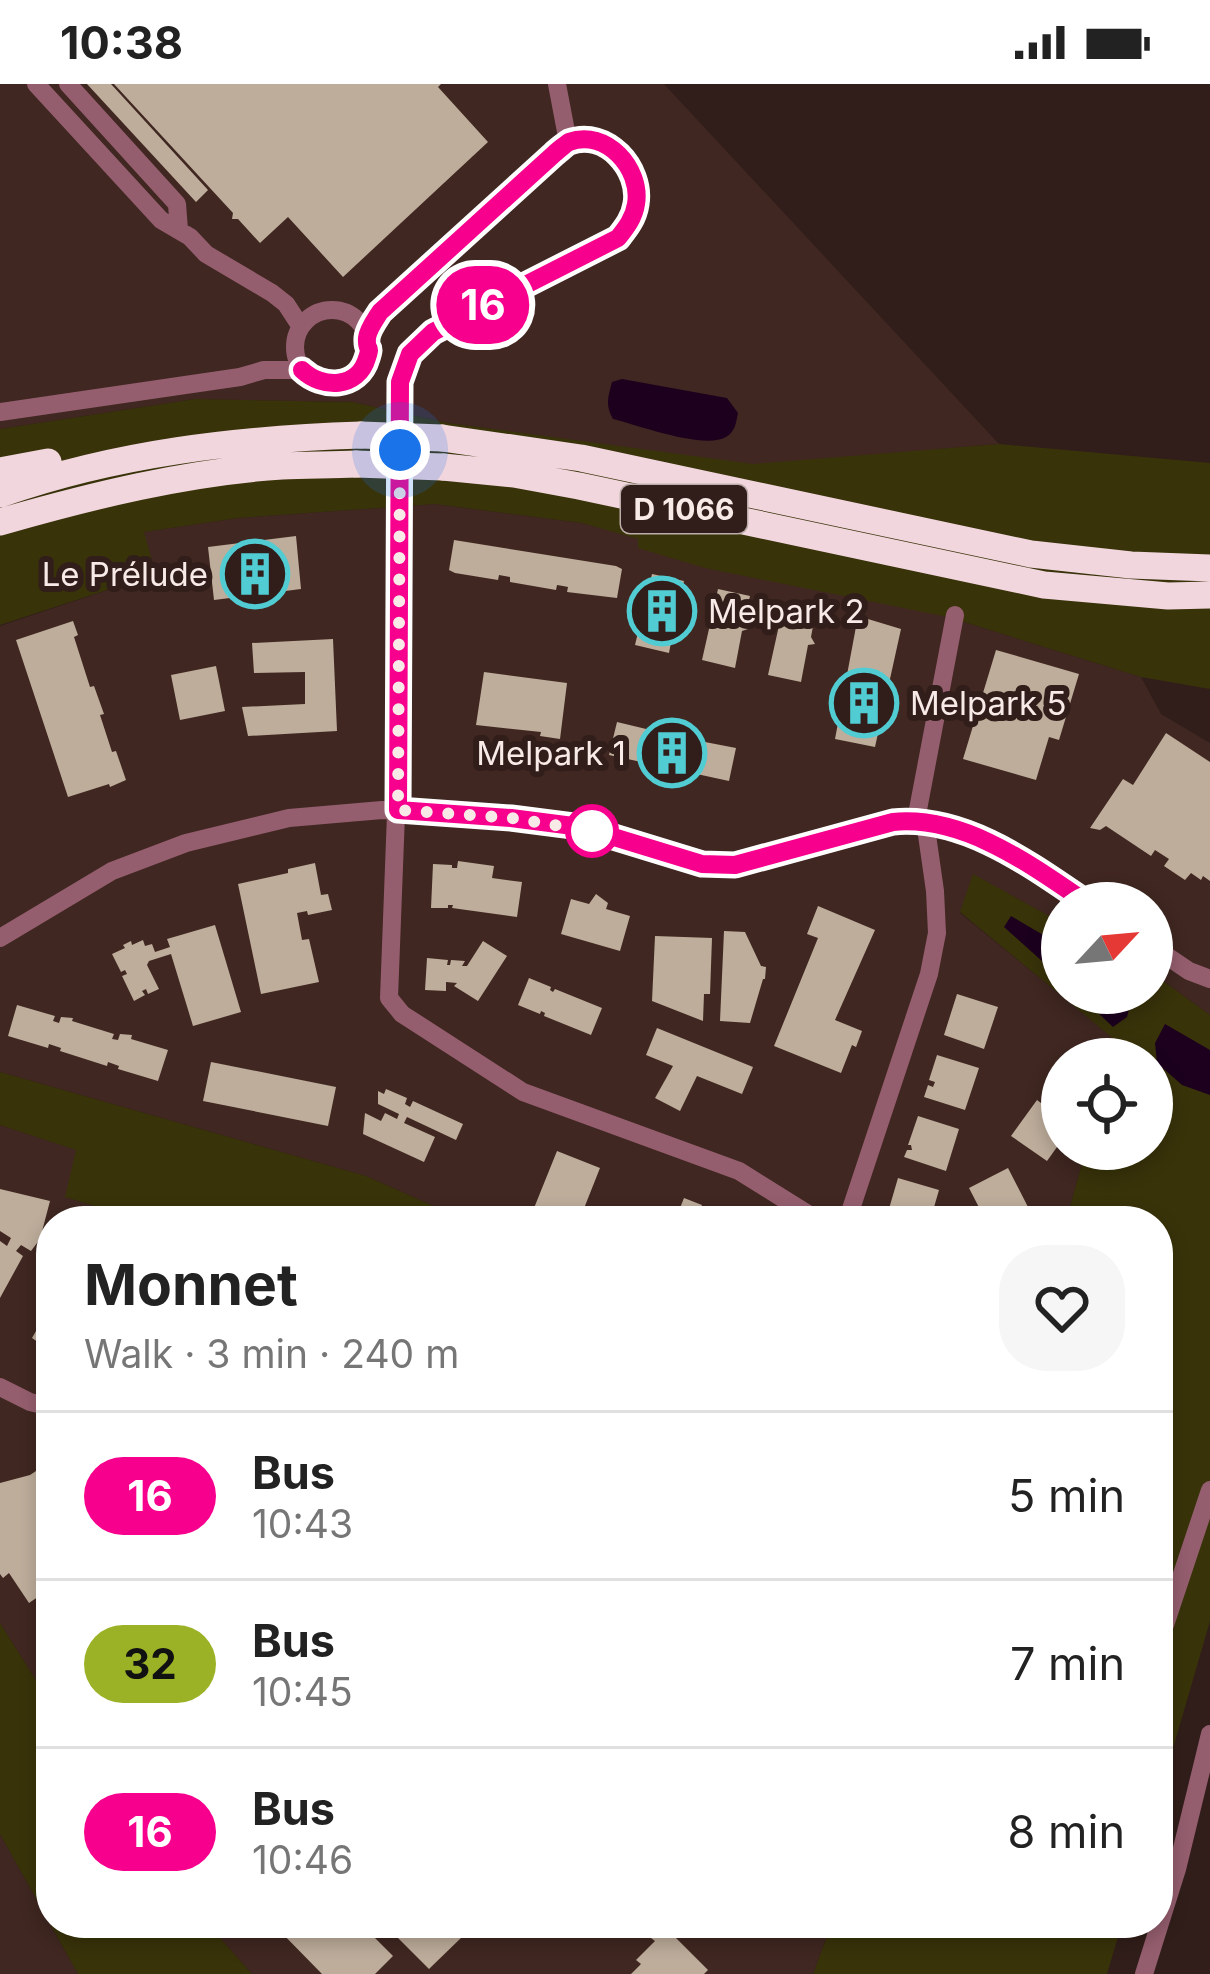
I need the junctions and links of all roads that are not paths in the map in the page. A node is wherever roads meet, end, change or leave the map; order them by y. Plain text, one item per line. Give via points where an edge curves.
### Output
1 (35, 84) edge
2 (68, 84) edge
3 (556, 84) edge
4 (568, 142) junction
5 (179, 230) junction
6 (380, 312) junction
7 (352, 317) junction
8 (301, 327) junction
9 (366, 335) junction
10 (295, 349) junction
11 (264, 370) junction
12 (302, 370) junction
13 (0, 412) edge
14 (123, 459) junction
15 (0, 471) edge
16 (0, 494) edge
17 (0, 522) edge
18 (1210, 553) edge
19 (1031, 554) junction
20 (1210, 568) edge
21 (1210, 595) edge
22 (1168, 596) junction
23 (1210, 611) edge
24 (955, 615) dead end
25 (398, 810) junction
26 (920, 820) junction
27 (1056, 882) edge
28 (0, 938) edge
29 (1173, 960) edge
30 (1210, 980) edge
31 (795, 1206) edge
32 (853, 1206) edge
33 (0, 1388) edge
34 (36, 1403) edge
35 (1210, 1490) edge
36 (1173, 1601) edge
37 (1210, 1734) edge
38 (1188, 1825) junction
39 (1209, 1829) edge
40 (1173, 1881) edge
41 (1156, 1938) edge
42 (1144, 1974) edge

1 - 5 street
2 - 5 street via 177,203
3 - 4 street
4 - 6 street
4 - 25 street via 592,140 626,162 636,185 630,223 602,248 433,332 410,354 400,382
5 - 8 street via 286,304
6 - 7 street
6 - 9 street
7 - 8 street via 319,313
7 - 9 street
8 - 10 street
9 - 12 street via 367,358 354,376 333,384
10 - 11 street
10 - 12 street
11 - 12 street
11 - 13 street
14 - 15 highway via 80,455
14 - 16 highway, D 1066
14 - 19 highway, D 1066, bridge via 279,438 442,438 581,458
17 - 22 highway, D 1066, bridge via 93,497 281,466 443,467 557,482 1045,585
18 - 19 highway via 1048,545
19 - 20 highway, D 1066
21 - 22 highway, D 1066
22 - 23 highway
24 - 26 street
25 - 26 street via 581,827 702,864 735,865
25 - 28 street via 290,818 186,843 112,871
25 - 31 street via 388,998 401,1014 524,1092 739,1172
26 - 27 street via 970,835
26 - 32 street via 937,933
29 - 30 street
33 - 34 street
35 - 36 street
37 - 38 street
38 - 39 street
38 - 40 street
41 - 42 street

